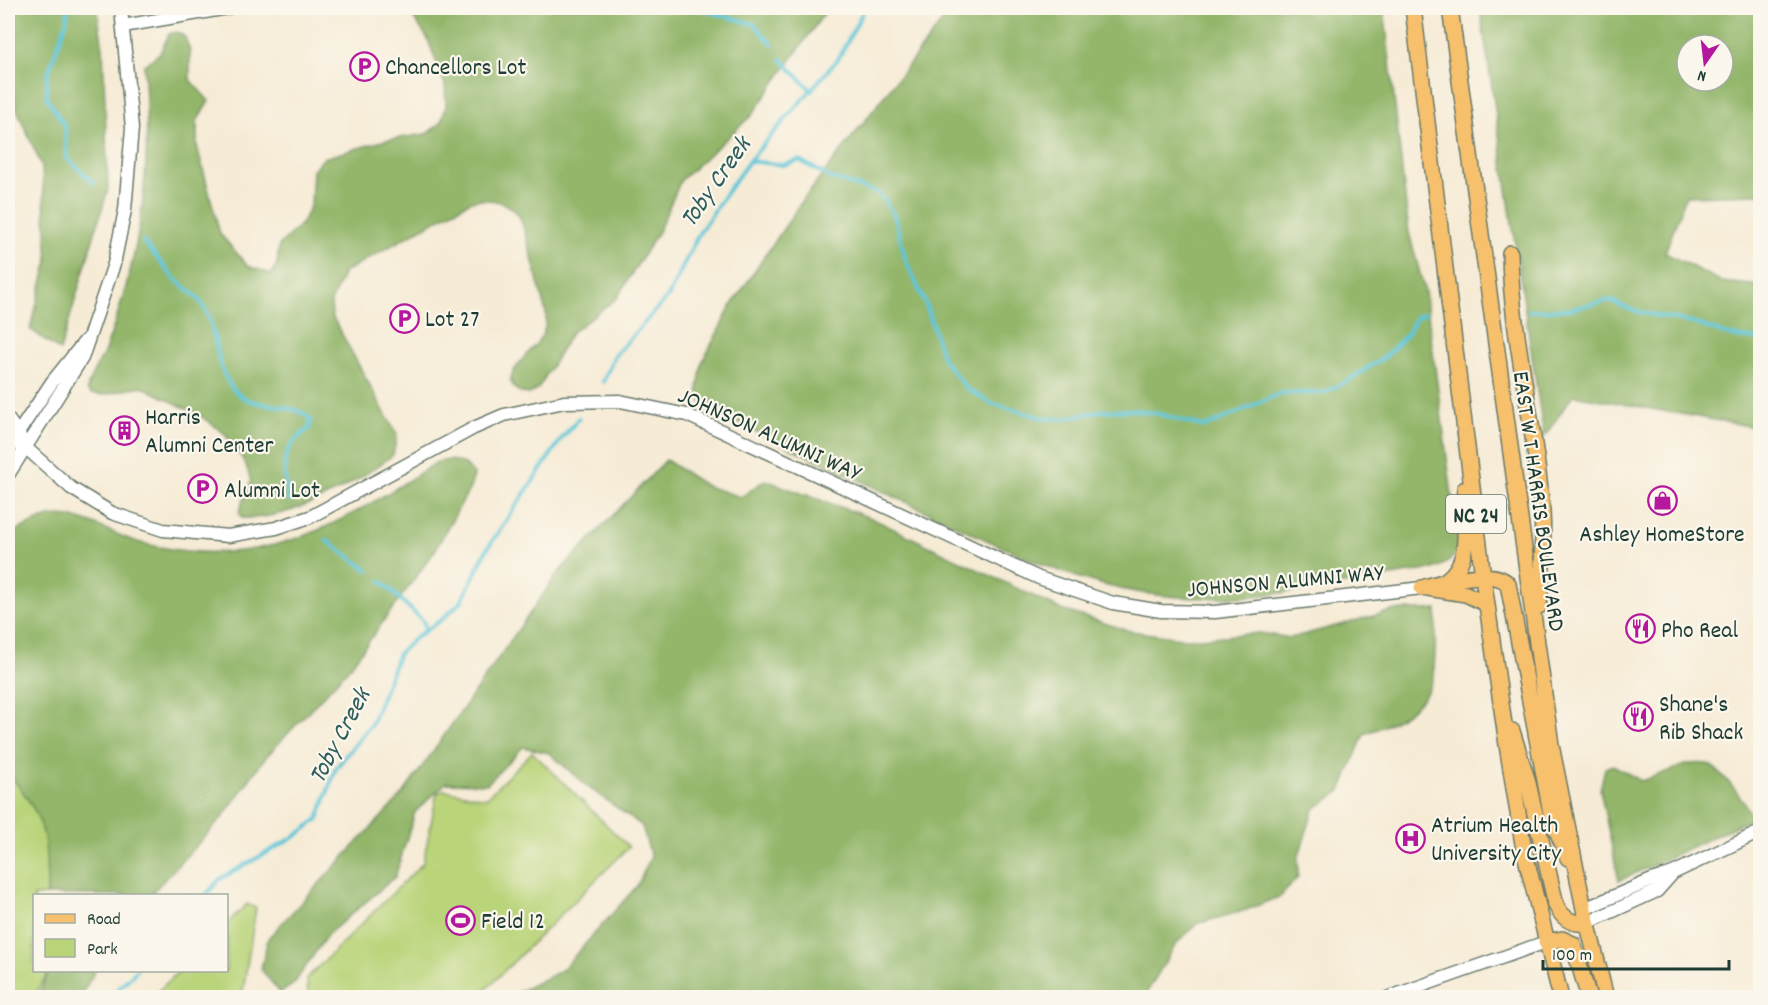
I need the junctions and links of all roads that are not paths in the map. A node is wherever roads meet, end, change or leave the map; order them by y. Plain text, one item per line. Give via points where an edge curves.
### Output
1 (121, 8) edge
2 (228, 8) edge
3 (1408, 8) edge
4 (1413, 8) edge
5 (1450, 8) edge
6 (123, 26) junction
7 (1414, 26) junction
8 (1510, 253) dead end
9 (91, 333) junction
10 (8, 420) edge
11 (11, 441) edge
12 (25, 447) junction
13 (1469, 459) junction
14 (8, 475) edge
15 (1483, 577) junction
16 (1445, 581) junction
17 (1422, 588) junction
18 (1487, 604) junction
19 (1536, 630) junction
20 (1502, 706) junction
21 (1761, 832) edge
22 (1580, 883) junction
23 (1586, 916) junction
24 (1546, 942) junction
25 (1387, 998) edge
26 (1561, 998) edge
27 (1589, 998) edge
28 (1606, 998) edge

1 - 6 street
2 - 6 street
3 - 7 main road
4 - 7 main road, NC 24
5 - 19 main road, EAST W T HARRIS BOULEVARD / NC 24
6 - 9 street via 132,128 127,194 114,264
7 - 13 main road, NC 24
8 - 19 main road via 1542,510
9 - 11 street
9 - 12 street via 77,366
10 - 11 street, JOHNSON ALUMNI WAY
11 - 12 street, JOHNSON ALUMNI WAY
12 - 14 street
12 - 17 street, JOHNSON ALUMNI WAY via 71,488 121,517 177,533 234,535 310,517 504,415 564,402 620,400 699,420 1039,578 1113,603 1161,611 1222,612
13 - 15 main road, NC 24
13 - 16 main road via 1465,553 1455,573
15 - 16 main road
15 - 18 main road, NC 24
15 - 22 main road via 1503,579 1510,589 1552,818
16 - 17 main road
17 - 18 main road via 1466,594
18 - 20 main road, NC 24
19 - 22 main road, EAST W T HARRIS BOULEVARD / NC 24 via 1551,745
20 - 23 main road via 1527,779 1556,905 1571,921
20 - 24 main road, NC 24 via 1524,850
21 - 23 street via 1673,873 1657,891
22 - 23 main road, EAST W T HARRIS BOULEVARD / NC 24
23 - 28 main road, EAST W T HARRIS BOULEVARD / NC 24
24 - 25 street
24 - 26 main road, NC 24
24 - 27 main road via 1562,939 1573,944

